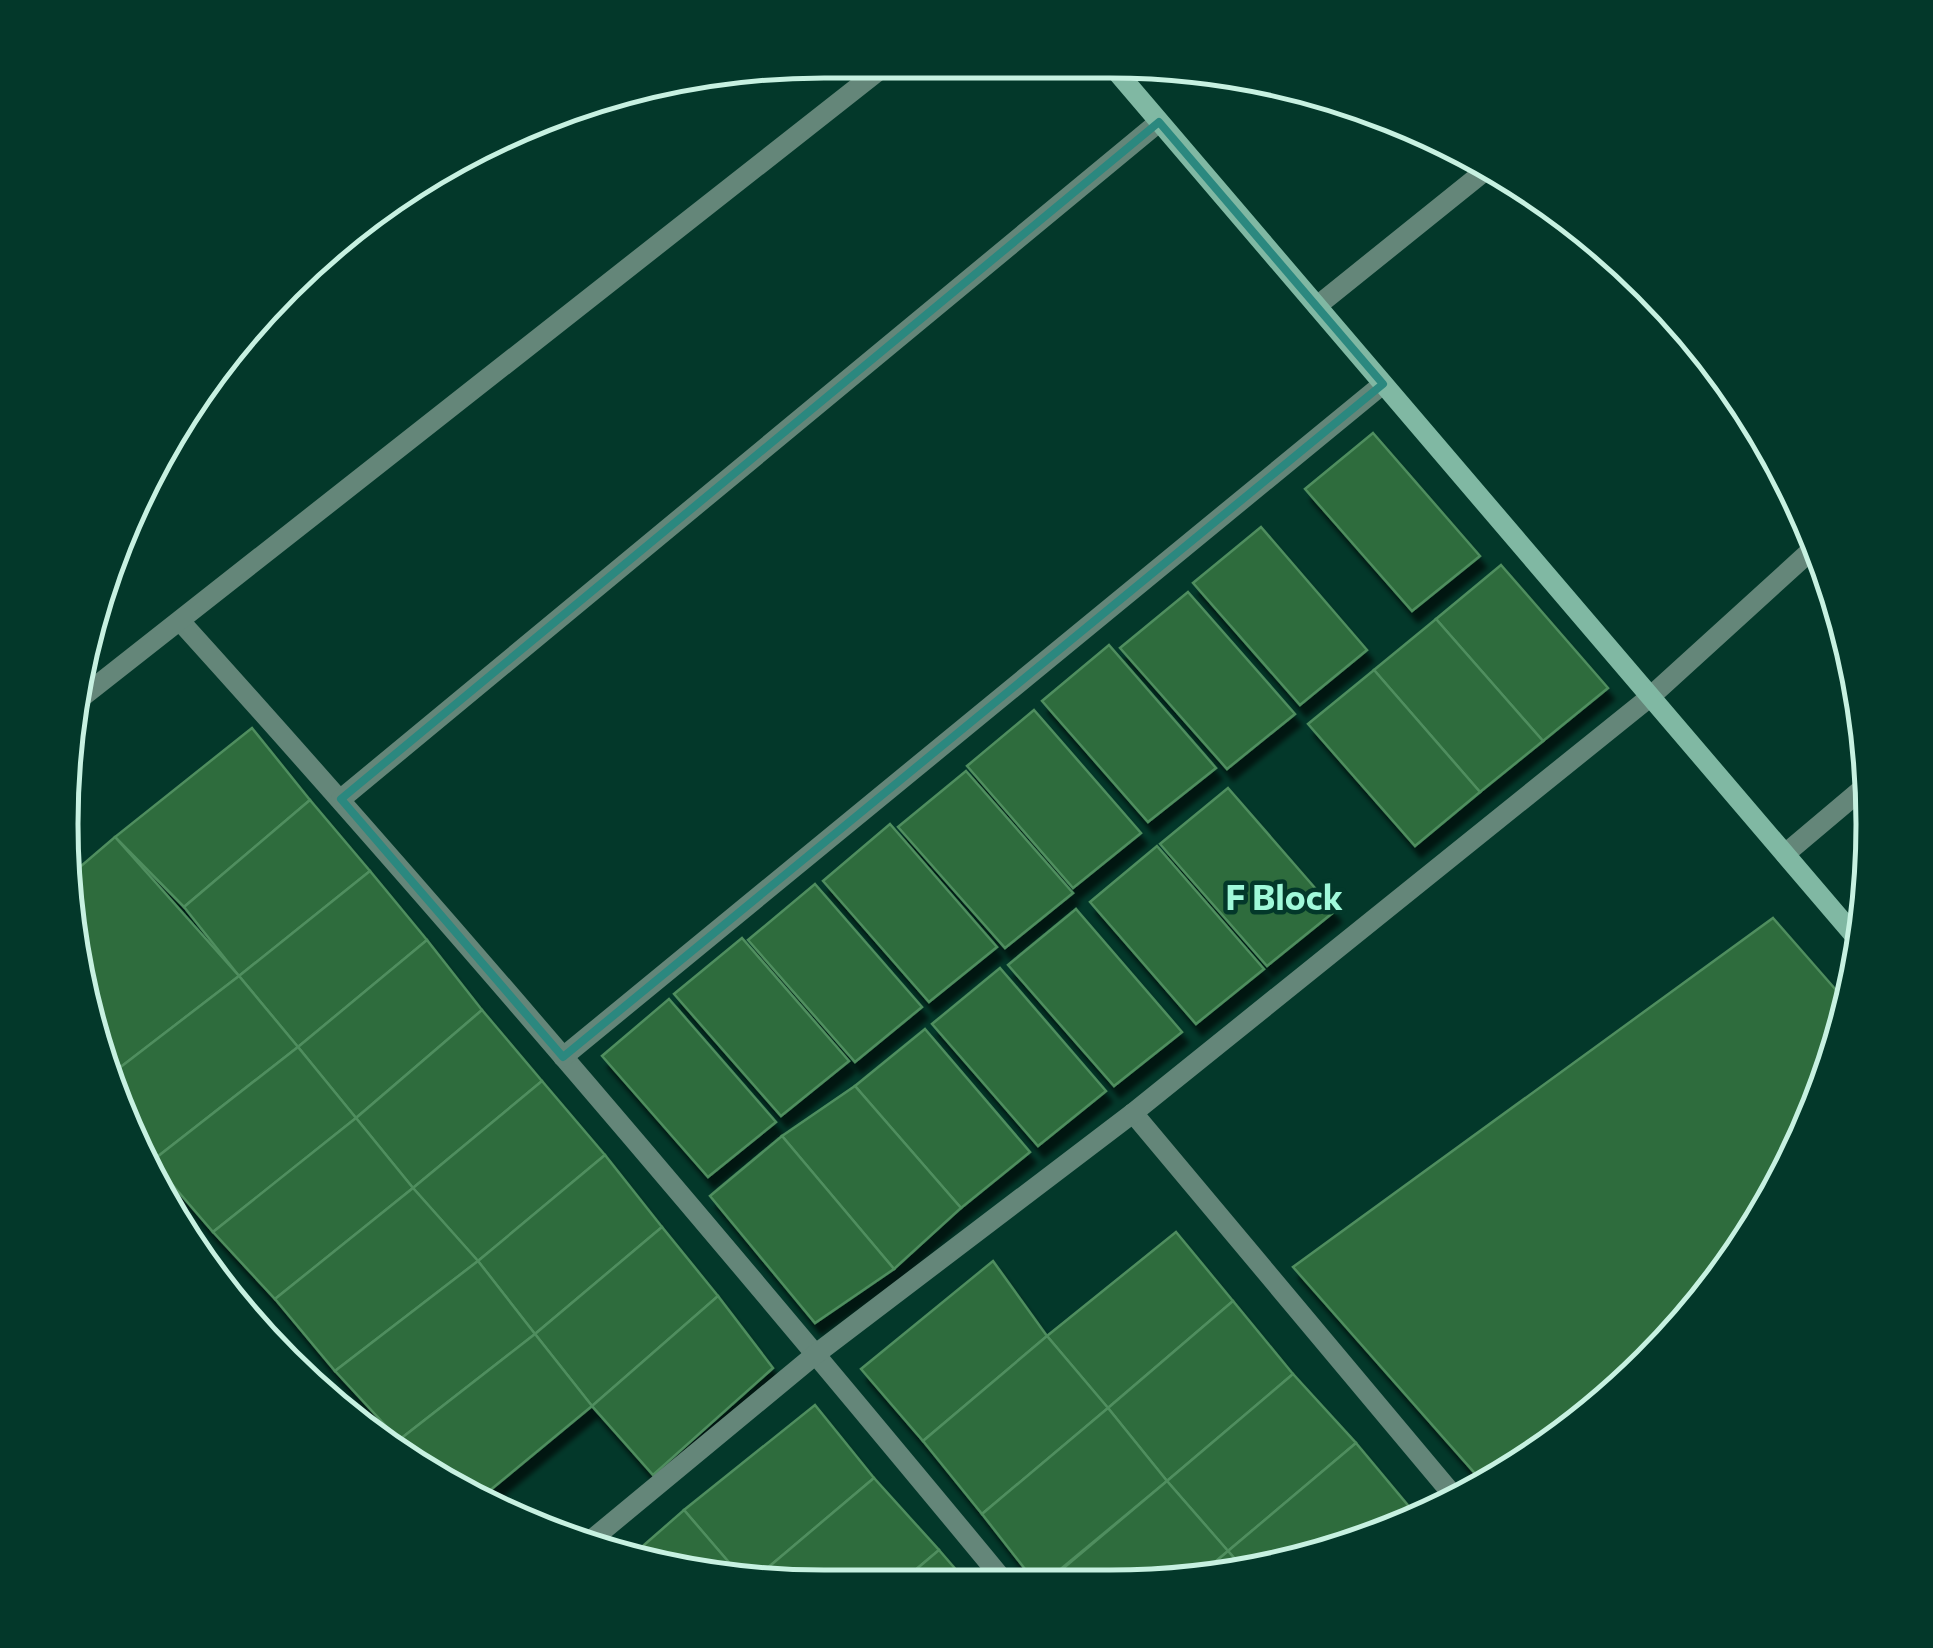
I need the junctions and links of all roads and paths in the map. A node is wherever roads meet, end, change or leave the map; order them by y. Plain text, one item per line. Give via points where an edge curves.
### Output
1 (870, 78) edge
2 (1121, 78) edge
3 (1159, 122) junction
4 (1479, 176) edge
5 (1317, 306) junction
6 (1383, 384) junction
7 (1806, 556) edge
8 (180, 621) junction
9 (90, 691) edge
10 (1650, 697) junction
11 (1855, 795) edge
12 (341, 799) junction
13 (1785, 854) junction
14 (1848, 928) edge
15 (562, 1057) junction
16 (1133, 1114) junction
17 (816, 1354) junction
18 (1448, 1489) edge
19 (597, 1535) edge
20 (995, 1570) edge

1 - 8 street
2 - 3 street
3 - 5 street
3 - 12 street
4 - 5 street
5 - 6 street
6 - 10 street
6 - 15 street
7 - 10 street
8 - 9 street
8 - 12 street
10 - 13 street
10 - 16 street
11 - 13 street
12 - 15 street
13 - 14 street
15 - 17 street
16 - 17 street
16 - 18 street
17 - 19 street
17 - 20 street

